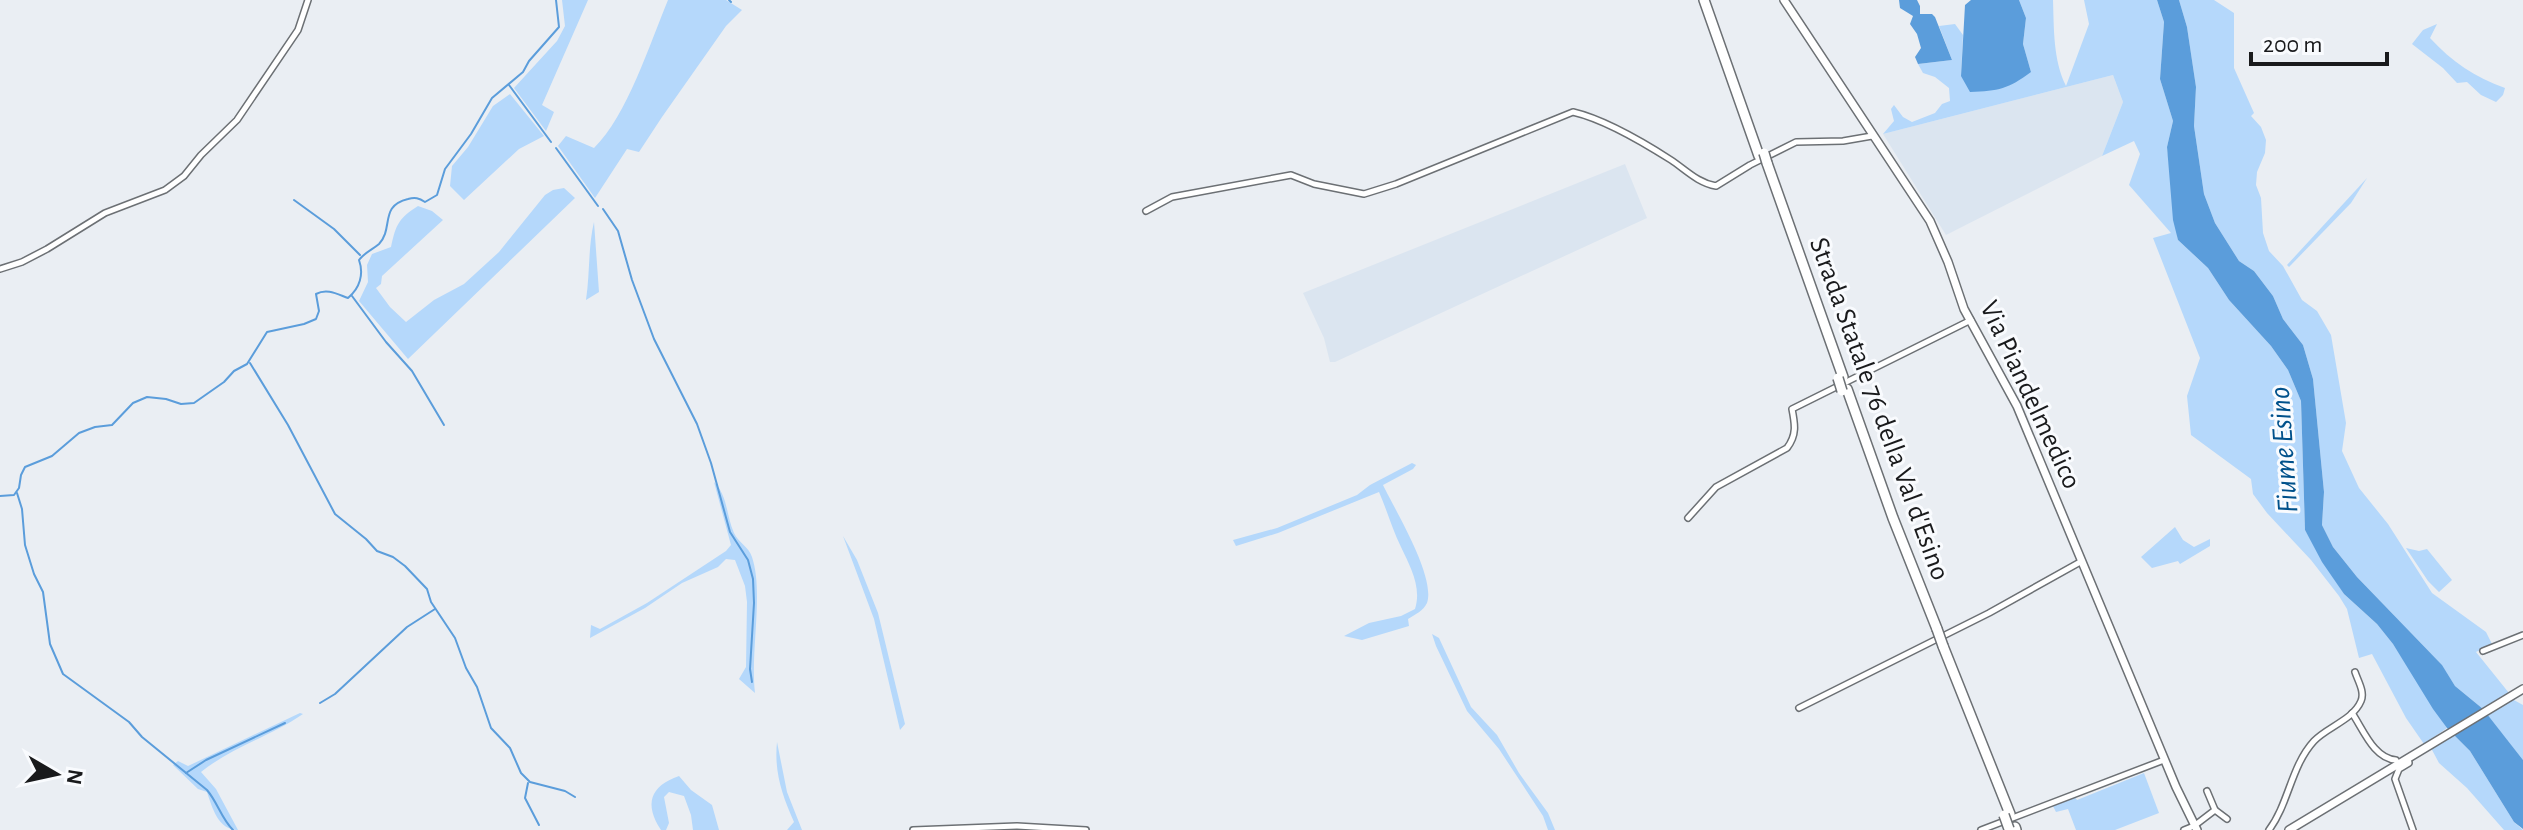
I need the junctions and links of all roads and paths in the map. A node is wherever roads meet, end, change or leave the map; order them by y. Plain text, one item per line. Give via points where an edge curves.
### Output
1 (308, 0) edge
2 (1707, 0) edge
3 (1784, 0) edge
4 (1872, 136) junction
5 (1146, 211) dead end
6 (0, 269) edge
7 (1971, 320) junction
8 (1688, 518) dead end
9 (2082, 561) junction
10 (2523, 635) edge
11 (2483, 651) dead end
12 (2355, 672) dead end
13 (2521, 690) edge
14 (1799, 708) dead end
15 (2352, 713) junction
16 (2408, 758) junction
17 (2164, 760) junction
18 (2398, 764) junction
19 (2207, 791) dead end
20 (2215, 810) junction
21 (2227, 819) dead end
22 (2012, 829) edge
23 (2194, 829) edge
24 (913, 830) edge
25 (1086, 830) edge
26 (1981, 830) edge
27 (2184, 830) edge
28 (2269, 830) edge
29 (2289, 830) edge
30 (2413, 830) edge

1 - 6 street via 298,30 237,120 184,176
2 - 22 highway, Strada Statale 76 della Val d'Esino, bridge via 1887,519
3 - 4 main road, Via Piandelmedico
4 - 5 street via 1796,142 1716,186 1573,112 1364,194 1291,175 1172,197
4 - 7 main road, Via Piandelmedico via 1930,221
7 - 8 street via 1792,409 1796,427 1787,448 1716,487
7 - 9 main road, Via Piandelmedico via 2017,406
9 - 14 street
9 - 17 main road, Via Piandelmedico
10 - 11 street
12 - 15 street via 2362,698
13 - 16 main road
15 - 18 street via 2383,758
15 - 28 street via 2307,750
16 - 18 main road
16 - 30 street via 2395,779
17 - 23 main road, Via Piandelmedico
17 - 26 street
18 - 29 main road
19 - 20 street
20 - 21 street
20 - 23 street
23 - 27 street
24 - 25 street

